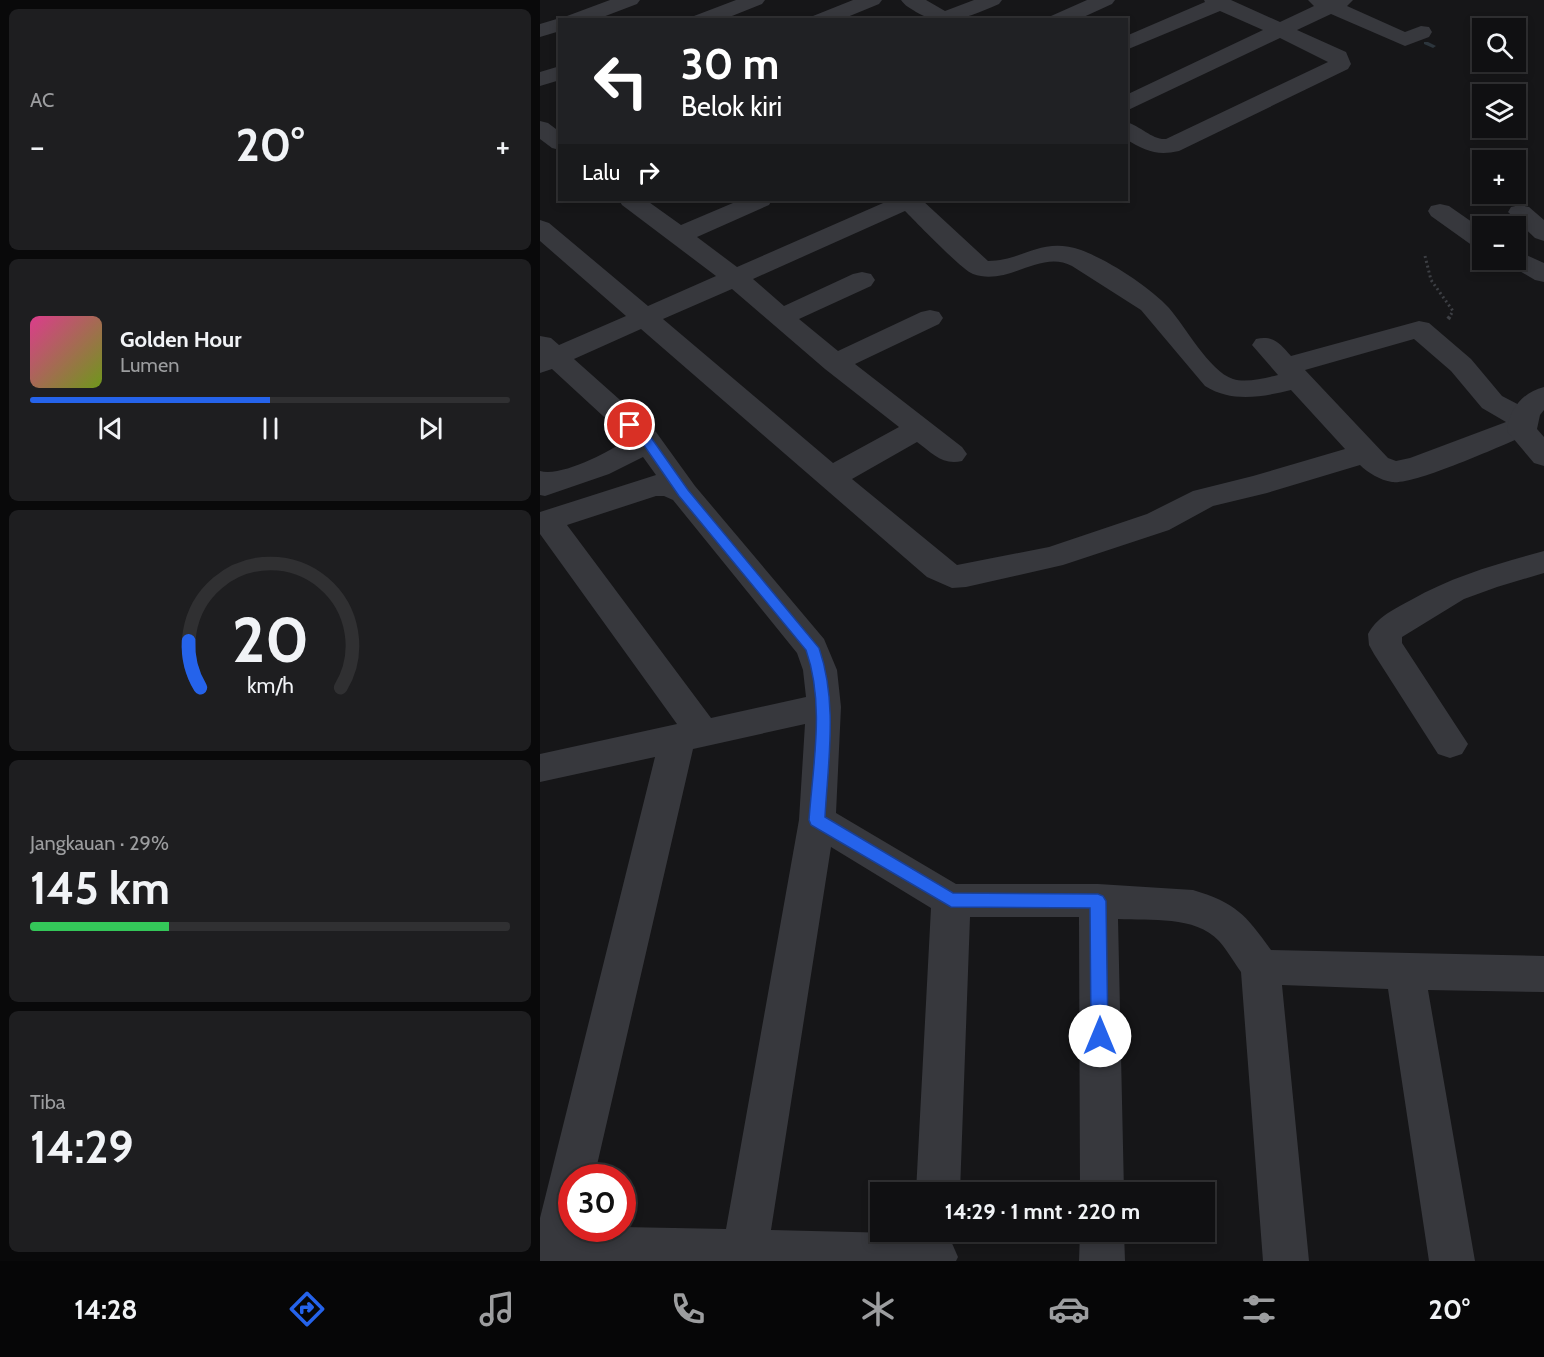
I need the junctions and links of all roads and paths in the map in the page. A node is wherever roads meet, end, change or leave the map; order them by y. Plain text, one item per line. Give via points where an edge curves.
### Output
1 (630, 0) edge
2 (755, 0) edge
3 (872, 0) edge
4 (911, 0) edge
5 (992, 0) edge
6 (1105, 0) edge
7 (1355, 0) edge
8 (1217, 2) edge
9 (1330, 2) edge
10 (725, 10) edge
11 (580, 18) edge
12 (706, 18) edge
13 (831, 18) edge
14 (943, 18) edge
15 (947, 18) edge
16 (1063, 18) edge
17 (558, 25) edge
18 (540, 31) edge
19 (1279, 31) junction
20 (1128, 43) edge
21 (558, 73) edge
22 (540, 79) edge
23 (1128, 103) edge
24 (558, 120) edge
25 (540, 127) edge
26 (1128, 130) edge
27 (558, 141) edge
28 (632, 201) edge
29 (758, 201) edge
30 (906, 201) edge
31 (909, 201) edge
32 (1440, 212) dead end
33 (1520, 213) dead end
34 (540, 228) edge
35 (1544, 233) edge
36 (1472, 234) edge
37 (680, 235) junction
38 (1425, 256) dead end
39 (1526, 264) edge
40 (1544, 274) edge
41 (733, 276) junction
42 (862, 280) dead end
43 (644, 317) junction
44 (781, 317) junction
45 (930, 318) dead end
46 (1419, 328) junction
47 (1266, 345) dead end
48 (545, 354) edge
49 (835, 363) junction
50 (1293, 372) junction
51 (1544, 396) edge
52 (1522, 423) junction
53 (919, 428) junction
54 (646, 440) junction
55 (1365, 453) junction
56 (952, 454) dead end
57 (1544, 456) edge
58 (830, 478) junction
59 (543, 484) edge
60 (684, 493) junction
61 (550, 520) edge
62 (1544, 562) edge
63 (824, 707) junction
64 (690, 734) junction
65 (1450, 744) dead end
66 (544, 758) edge
67 (817, 820) junction
68 (951, 900) junction
69 (1098, 901) junction
70 (1260, 967) junction
71 (1406, 972) junction
72 (1544, 974) edge
73 (576, 1164) edge
74 (938, 1182) edge
75 (1102, 1182) edge
76 (558, 1218) edge
77 (1102, 1242) edge
78 (548, 1247) edge
79 (935, 1250) edge
80 (745, 1252) junction
81 (1102, 1261) edge
82 (1286, 1261) edge
83 (1452, 1261) edge

1 - 11 street
2 - 10 street
3 - 13 street
4 - 14 street
5 - 15 street
6 - 16 street
7 - 9 street via 1422,32 1405,40
8 - 19 street
8 - 20 street
9 - 19 street
10 - 12 street
17 - 18 street
19 - 23 street
19 - 26 street via 1338,57 1340,64 1171,146 1155,147
21 - 22 street
24 - 25 street
25 - 27 street
28 - 37 street
29 - 37 street
30 - 41 street
31 - 50 street via 980,268 996,268 1063,252 1079,260 1149,304 1203,370 1220,384 1255,388
32 - 36 street
33 - 35 street
34 - 43 street
37 - 41 street
38 - 46 path via 1431,280 1453,310 1450,318
39 - 40 street
41 - 43 street
41 - 44 street
42 - 44 street
43 - 48 street
43 - 58 street
44 - 49 street
45 - 49 street
46 - 50 street
46 - 52 street via 1461,365 1492,402
47 - 50 street
48 - 54 street
49 - 53 street
50 - 55 street
51 - 52 street via 1530,406
52 - 55 street via 1404,471 1385,470
52 - 57 street via 1524,435
53 - 56 street
53 - 58 street
54 - 59 street via 608,462
54 - 60 street
55 - 58 street via 1204,498 1158,522 1081,549 955,577 938,569
59 - 61 street
60 - 61 street via 663,485 651,486
60 - 63 street via 812,648 820,670
61 - 64 street
62 - 65 street via 1453,591 1393,625 1385,634 1386,645
63 - 64 street
63 - 67 street
64 - 66 street
64 - 73 street
67 - 68 street
67 - 80 street
68 - 69 street
68 - 74 street
69 - 70 street via 1206,911 1233,929
69 - 75 street
70 - 71 street
70 - 82 street
71 - 72 street
71 - 83 street
76 - 78 street
77 - 81 street
78 - 80 street
79 - 80 street

